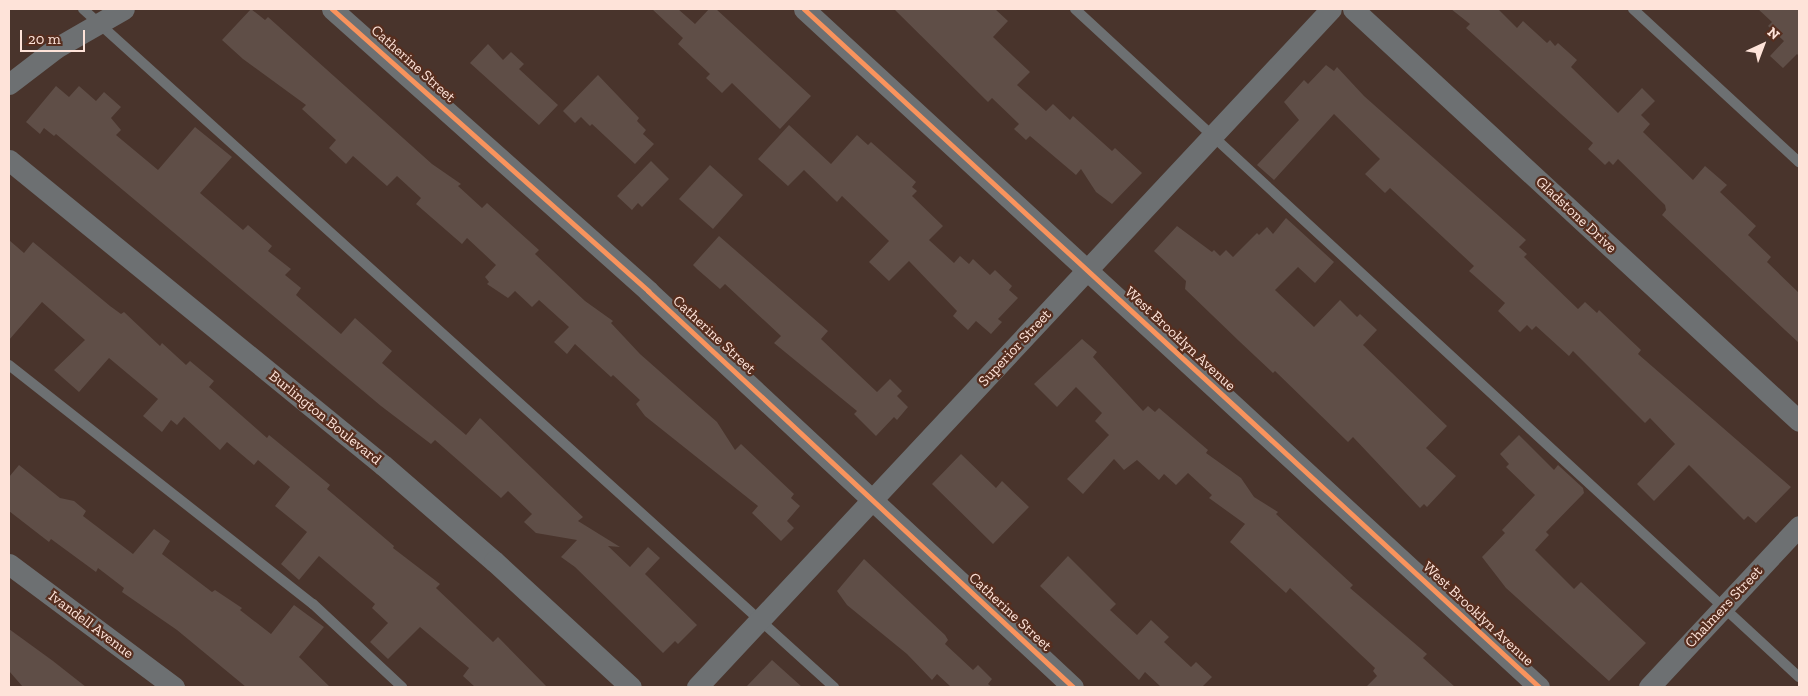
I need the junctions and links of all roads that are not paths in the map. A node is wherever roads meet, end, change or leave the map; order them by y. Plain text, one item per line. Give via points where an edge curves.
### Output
1 (124, 9) edge
2 (332, 9) edge
3 (804, 9) edge
4 (1075, 9) edge
5 (1331, 9) edge
6 (1353, 9) edge
7 (1633, 9) edge
8 (90, 15) edge
9 (9, 84) edge
10 (1213, 137) junction
11 (9, 160) edge
12 (1799, 162) edge
13 (1087, 271) junction
14 (9, 366) edge
15 (1799, 421) edge
16 (872, 500) junction
17 (1799, 526) edge
18 (9, 564) edge
19 (1724, 607) junction
20 (760, 620) junction
21 (1799, 677) edge
22 (174, 687) edge
23 (402, 687) edge
24 (631, 687) edge
25 (698, 687) edge
26 (834, 687) edge
27 (1073, 687) edge
28 (1539, 687) edge
29 (1649, 687) edge

1 - 8 street
2 - 16 street, Catherine Street via 648,291
3 - 13 street, West Brooklyn Avenue
4 - 10 lane
5 - 10 street, Superior Street
6 - 15 street, Gladstone Drive
7 - 12 lane
8 - 9 street
8 - 20 lane
10 - 13 street, Superior Street
10 - 19 lane
11 - 24 street, Burlington Boulevard via 383,465 494,561
13 - 16 street, Superior Street
13 - 28 street, West Brooklyn Avenue
14 - 23 lane via 313,604
16 - 20 street, Superior Street
16 - 27 street, Catherine Street
17 - 19 street, Chalmers Street
18 - 22 street, Ivandell Avenue
19 - 21 lane
19 - 29 street, Chalmers Street
20 - 25 street, Superior Street
20 - 26 lane

